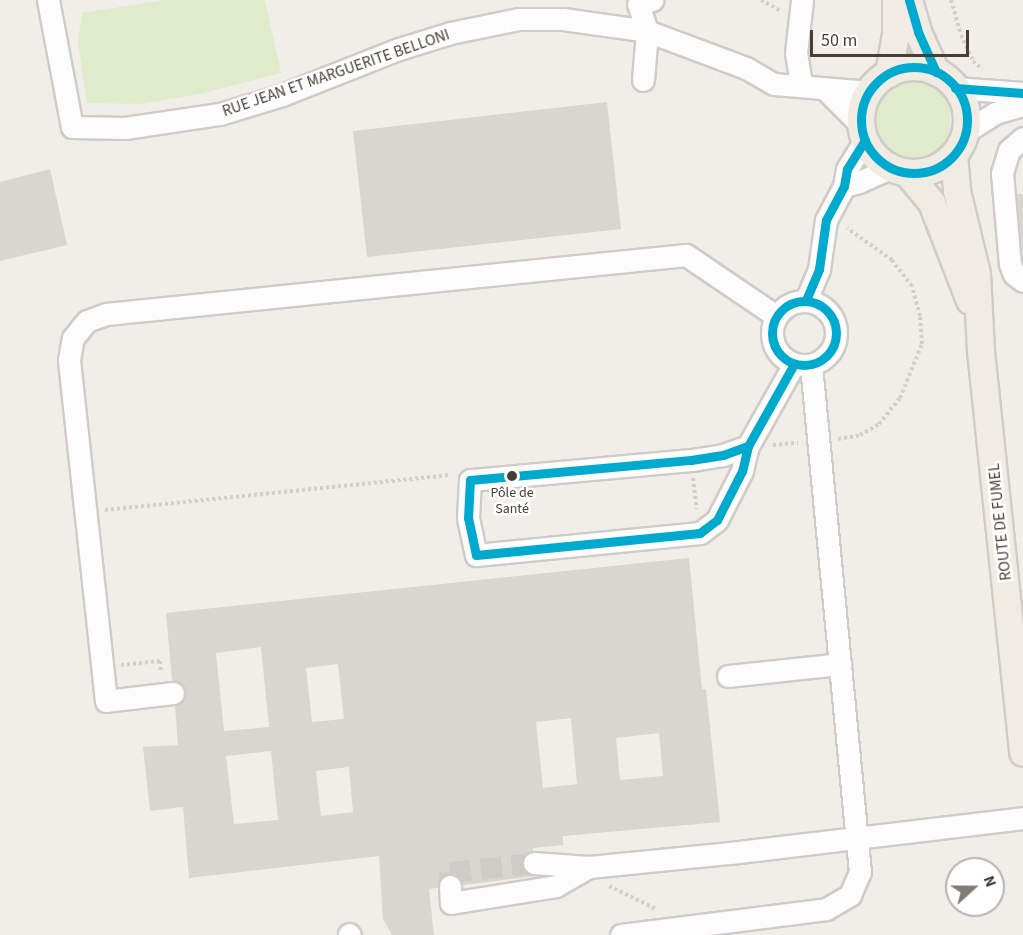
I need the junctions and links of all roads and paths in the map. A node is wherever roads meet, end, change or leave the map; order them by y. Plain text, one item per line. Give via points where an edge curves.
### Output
1 (48, 0) edge
2 (652, 0) edge
3 (802, 0) edge
4 (896, 0) edge
5 (909, 0) edge
6 (951, 0) edge
7 (647, 32) junction
8 (984, 70) dead end
9 (889, 74) junction
10 (946, 80) junction
11 (643, 81) dead end
12 (801, 84) junction
13 (825, 89) junction
14 (870, 92) junction
15 (1023, 93) edge
16 (1023, 105) edge
17 (965, 132) junction
18 (863, 133) junction
19 (1023, 138) edge
20 (954, 155) junction
21 (899, 171) junction
22 (844, 186) junction
23 (846, 224) dead end
24 (1023, 281) edge
25 (806, 300) junction
26 (776, 316) junction
27 (980, 326) junction
28 (802, 364) junction
29 (818, 441) junction
30 (748, 447) junction
31 (691, 460) junction
32 (458, 474) dead end
33 (99, 511) dead end
34 (700, 533) junction
35 (840, 664) junction
36 (114, 666) dead end
37 (728, 676) dead end
38 (168, 693) joint
39 (1023, 753) edge
40 (1023, 818) edge
41 (857, 837) junction
42 (534, 863) tunnel mouth
43 (589, 867) junction
44 (450, 886) dead end
45 (700, 925) junction
46 (775, 926) edge
47 (621, 935) edge

1 - 7 street, RUE JEAN ET MARGUERITE BELLONI via 72,127 125,128 220,114 430,40 519,19 563,19
2 - 7 street via 638,4
3 - 12 street via 796,53
4 - 9 main road via 896,34
5 - 10 main road via 918,32
6 - 8 path via 973,61
7 - 11 street
7 - 12 street, RUE JEAN ET MARGUERITE BELLONI via 746,68 774,84
9 - 10 main road via 912,68
9 - 14 main road
10 - 15 street
10 - 17 main road via 966,112
12 - 13 street, RUE JEAN ET MARGUERITE BELLONI
13 - 14 street, RUE JEAN ET MARGUERITE BELLONI
13 - 18 street
14 - 18 main road via 863,108
16 - 17 street via 995,113
17 - 20 main road
18 - 21 main road via 871,151
18 - 22 street
19 - 24 street via 1009,150 1002,173 1010,264
20 - 21 main road via 925,173
20 - 27 main road, ROUTE DE FUMEL via 957,191 977,274
21 - 22 street
21 - 27 main road, ROUTE DE FUMEL via 932,203
22 - 25 street via 826,220 819,269
23 - 29 path via 848,231 892,260 912,286 922,344 900,398 879,424 860,435
25 - 26 street via 789,304
25 - 28 street via 825,308 836,325 837,335 829,354
26 - 28 street via 773,344 778,353
26 - 38 street via 686,255 106,314 87,321 73,338 69,360 106,701
27 - 39 main road, ROUTE DE FUMEL
28 - 29 street
28 - 30 street
29 - 30 path
29 - 35 street
30 - 31 street
30 - 34 street via 742,471 717,520
31 - 34 path
31 - 34 street via 470,480 468,518 476,555
32 - 33 path
35 - 37 street
35 - 41 street
36 - 38 path via 160,661
40 - 41 street
41 - 43 street
41 - 46 street via 860,872 850,895 826,909
42 - 43 street
43 - 44 street via 556,886 451,903
43 - 45 path via 591,877 656,910
45 - 46 street
45 - 47 street

